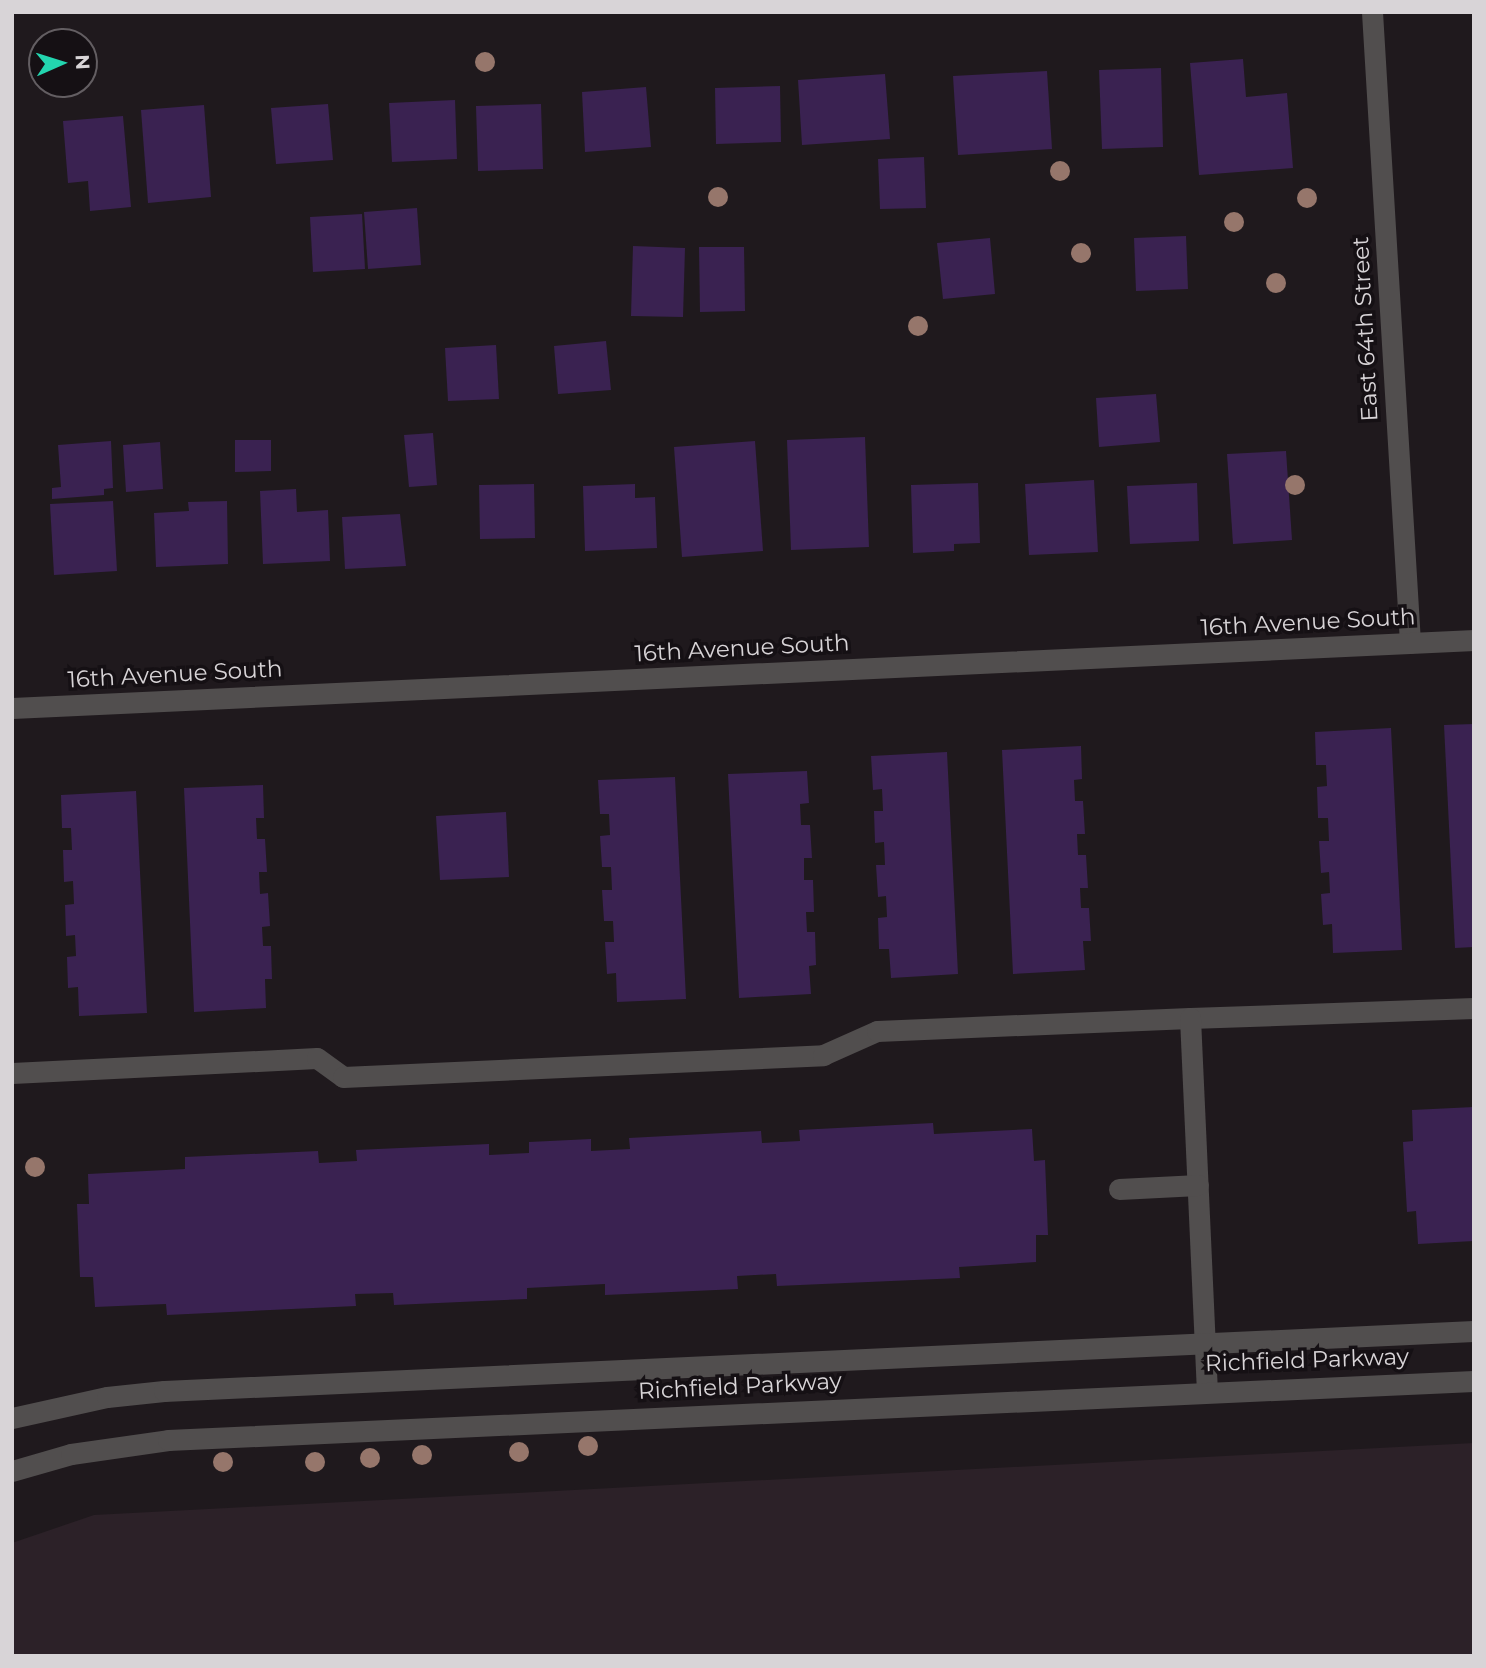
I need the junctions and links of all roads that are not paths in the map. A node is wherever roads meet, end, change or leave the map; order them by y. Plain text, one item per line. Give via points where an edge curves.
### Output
1 (1372, 12) edge
2 (1474, 640) edge
3 (1410, 643) junction
4 (12, 708) edge
5 (1474, 1008) edge
6 (1190, 1018) junction
7 (12, 1073) edge
8 (1198, 1185) junction
9 (1119, 1189) dead end
10 (1474, 1331) edge
11 (1204, 1343) junction
12 (1474, 1381) edge
13 (1207, 1390) junction
14 (12, 1418) edge
15 (12, 1471) edge

1 - 3 street, East 64th Street
2 - 3 street, 16th Avenue South
3 - 4 street, 16th Avenue South
5 - 6 street
6 - 7 street via 877,1031 823,1055 343,1077 317,1058
6 - 8 street
8 - 9 street
8 - 11 street
10 - 11 street, Richfield Parkway
11 - 13 street
11 - 14 street, Richfield Parkway via 164,1391 107,1397
12 - 13 street, Richfield Parkway
13 - 15 street, Richfield Parkway via 168,1440 71,1454

